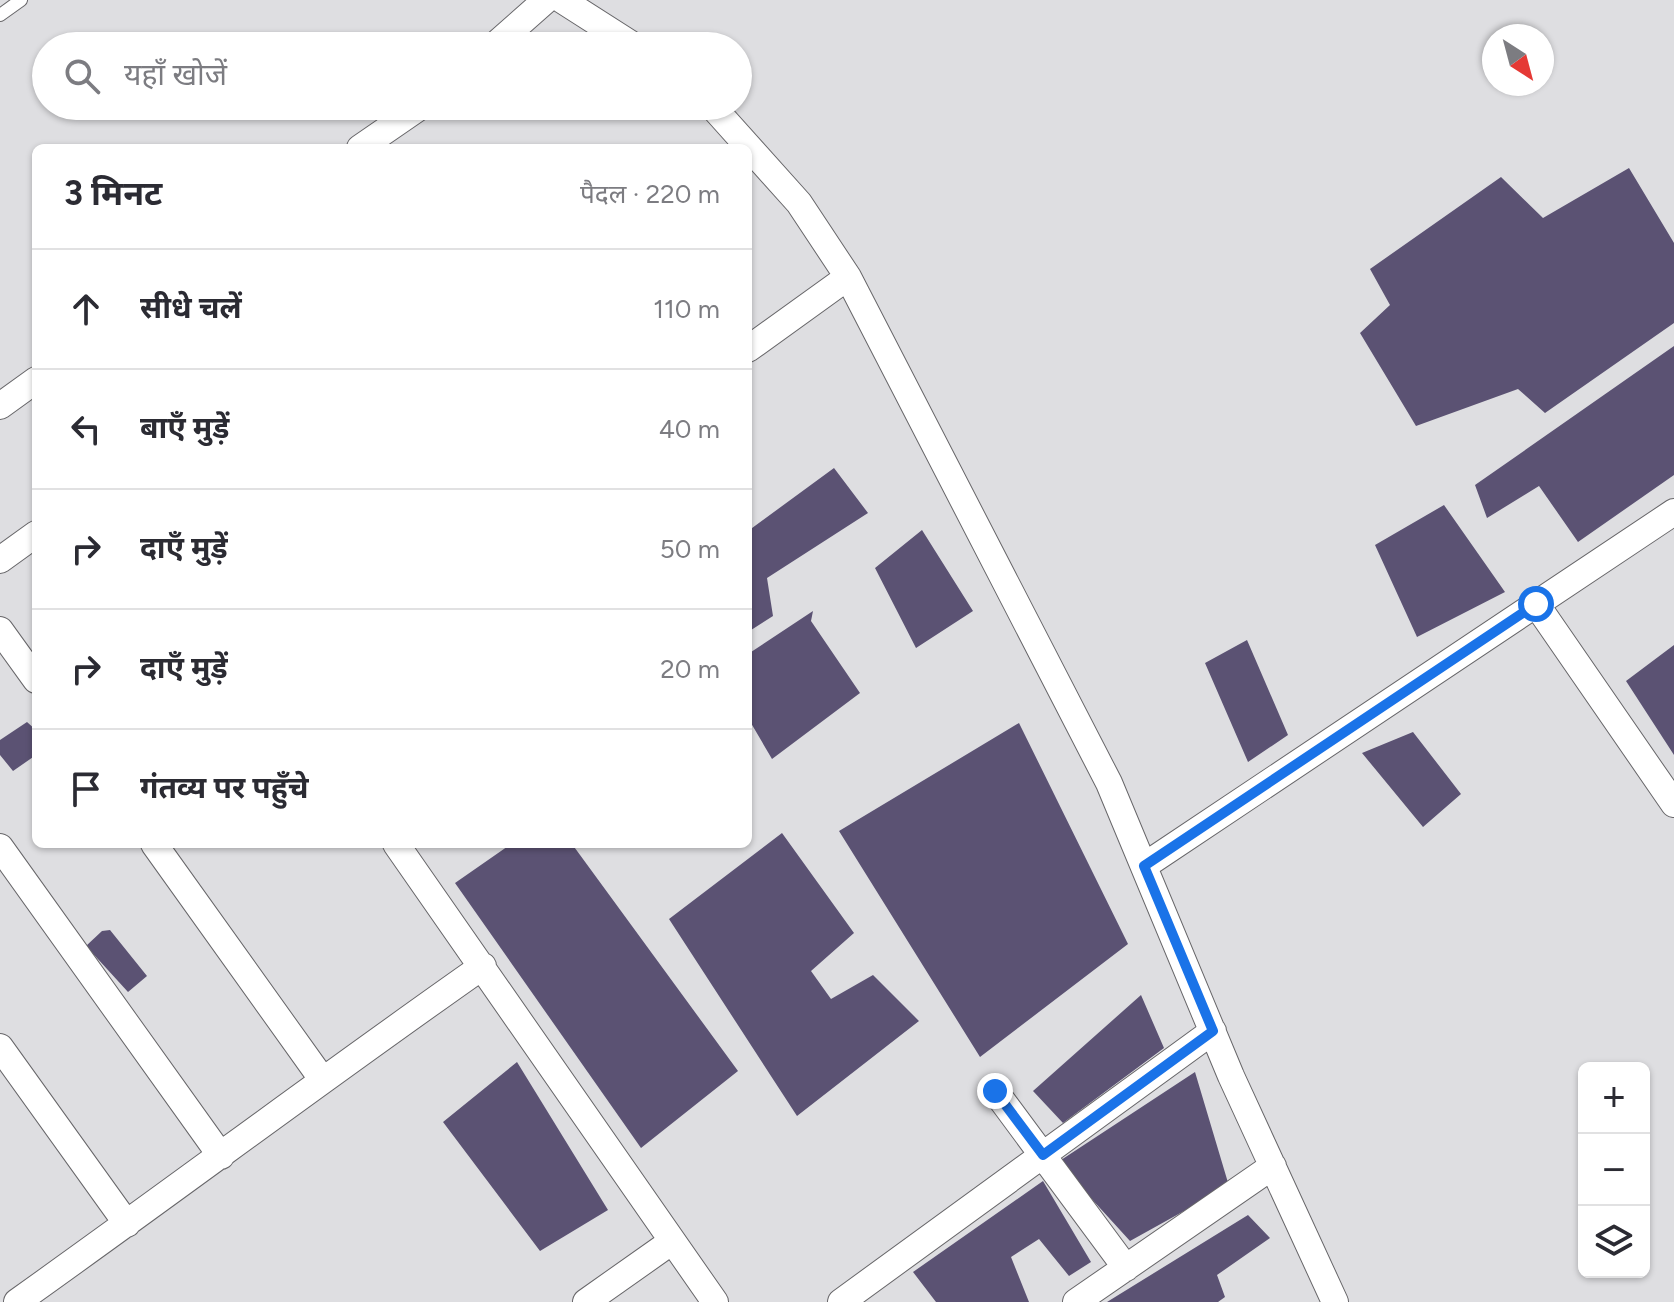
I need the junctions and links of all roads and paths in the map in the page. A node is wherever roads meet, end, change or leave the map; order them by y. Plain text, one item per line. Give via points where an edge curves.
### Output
1 (21, 0) edge
2 (546, 0) edge
3 (562, 0) edge
4 (0, 15) edge
5 (510, 32) edge
6 (612, 32) edge
7 (401, 120) edge
8 (725, 120) edge
9 (366, 144) edge
10 (746, 144) edge
11 (752, 151) edge
12 (848, 277) junction
13 (752, 346) edge
14 (32, 383) edge
15 (0, 406) edge
16 (1674, 512) edge
17 (32, 541) edge
18 (0, 560) edge
19 (1536, 604) junction
20 (0, 630) edge
21 (32, 674) edge
22 (1674, 804) edge
23 (0, 847) edge
24 (157, 848) edge
25 (399, 848) edge
26 (1144, 866) junction
27 (483, 966) junction
28 (1213, 1031) junction
29 (0, 1047) edge
30 (322, 1079) junction
31 (995, 1091) dead end
32 (1043, 1155) junction
33 (221, 1156) junction
34 (1273, 1166) junction
35 (127, 1224) junction
36 (671, 1242) junction
37 (1126, 1268) junction
38 (17, 1302) edge
39 (586, 1302) edge
40 (715, 1302) edge
41 (841, 1302) edge
42 (1076, 1302) edge
43 (1335, 1302) edge

1 - 4 lane
2 - 5 street
3 - 6 street
7 - 9 street
8 - 10 street
11 - 12 street via 799,203
12 - 13 street
12 - 26 street via 1109,783
14 - 15 street
16 - 19 street
17 - 18 street
19 - 22 street
19 - 26 street
20 - 21 street
23 - 33 street
24 - 30 street
25 - 27 street
26 - 28 street
27 - 30 street
27 - 36 street
28 - 32 street
28 - 34 street
29 - 35 street
30 - 33 street
31 - 32 street
32 - 37 street
32 - 41 street
33 - 35 street
34 - 37 street
34 - 43 street
35 - 38 street
36 - 39 street
36 - 40 street
37 - 42 street

